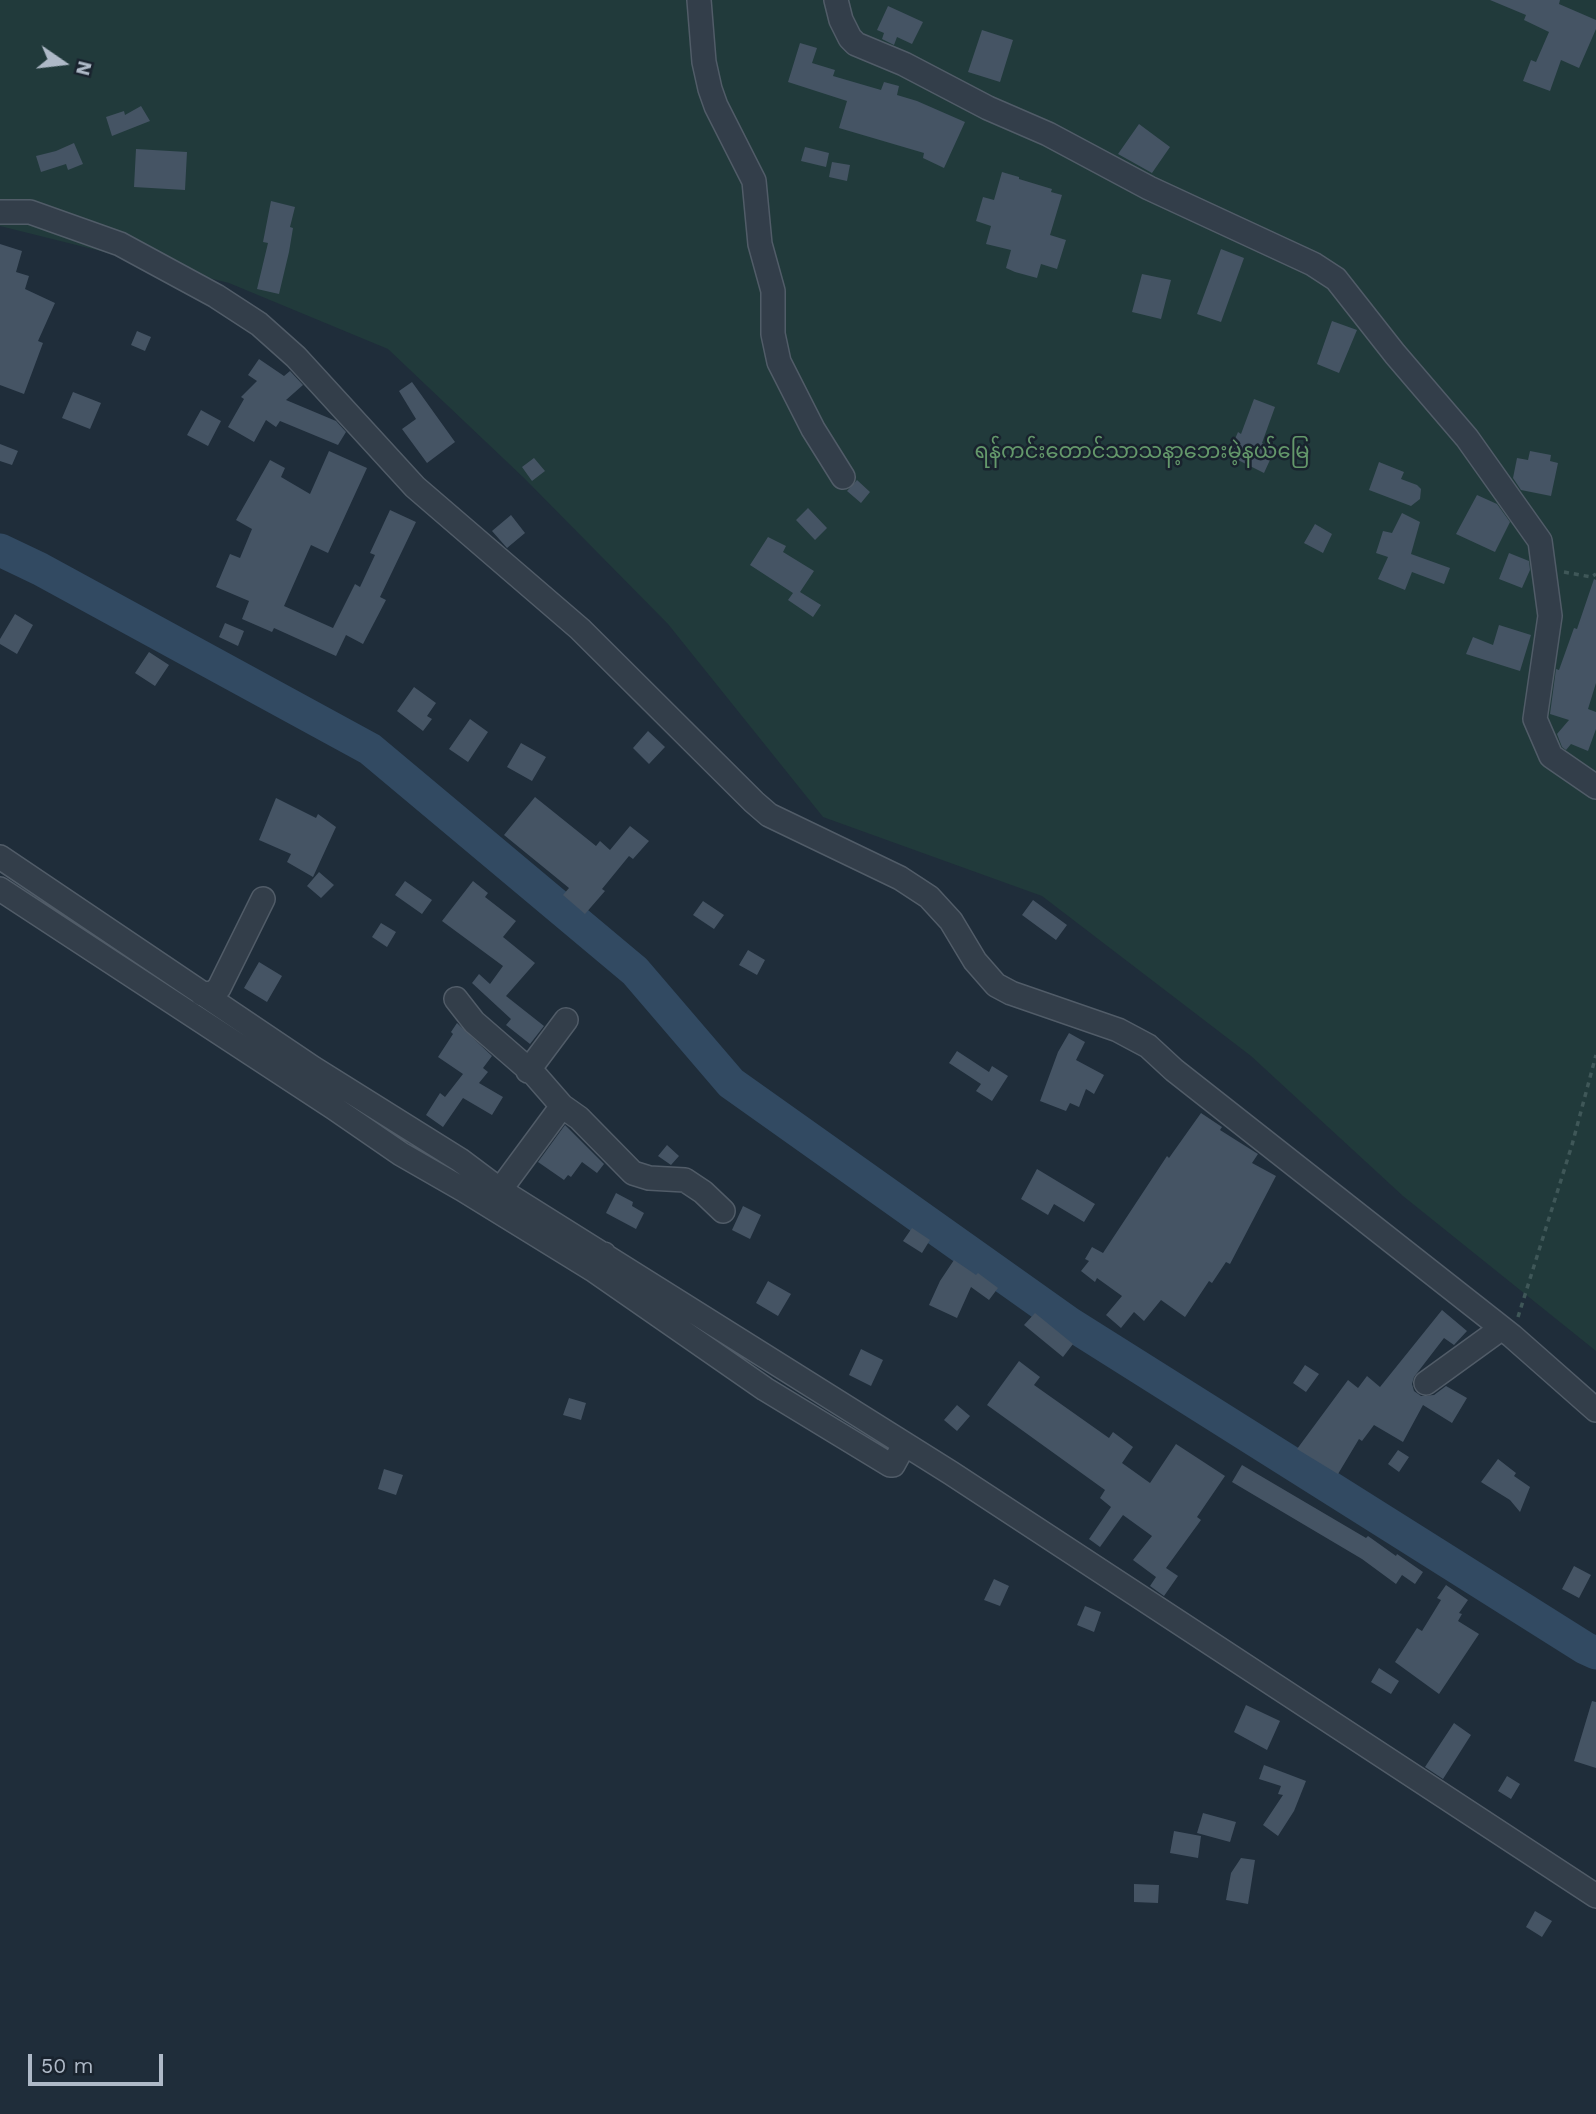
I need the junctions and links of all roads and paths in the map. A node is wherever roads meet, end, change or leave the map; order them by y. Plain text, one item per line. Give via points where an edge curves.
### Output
1 (699, 0) edge
2 (836, 0) edge
3 (0, 212) edge
4 (843, 477) dead end
5 (1544, 568) junction
6 (1596, 574) edge
7 (1596, 787) edge
8 (0, 857) edge
9 (0, 889) edge
10 (263, 899) dead end
11 (201, 994) junction
12 (456, 999) dead end
13 (566, 1020) dead end
14 (1596, 1055) edge
15 (528, 1071) junction
16 (562, 1106) junction
17 (467, 1179) junction
18 (500, 1190) junction
19 (723, 1210) dead end
20 (600, 1262) junction
21 (1507, 1332) junction
22 (1426, 1383) dead end
23 (1596, 1410) edge
24 (1596, 1896) edge

1 - 4 street via 706,76 754,181 760,244 773,291 773,334 779,362
2 - 5 street via 841,20 856,44 1328,272 1467,439 1540,541
3 - 21 street via 30,212 120,244 259,324 296,356 415,487 580,629 769,815 900,878 929,897 996,985 1118,1030 1148,1046
5 - 6 path
5 - 7 street via 1550,617 1535,719 1551,756
8 - 11 street
9 - 17 street via 401,1154
10 - 11 street via 219,988
11 - 17 street
12 - 15 street via 474,1023
13 - 15 street
14 - 21 path via 1572,1145
15 - 16 street
16 - 18 street
16 - 19 street via 633,1173 685,1180
17 - 18 street
17 - 20 street
18 - 20 street
20 - 24 street
21 - 22 street
21 - 23 street

